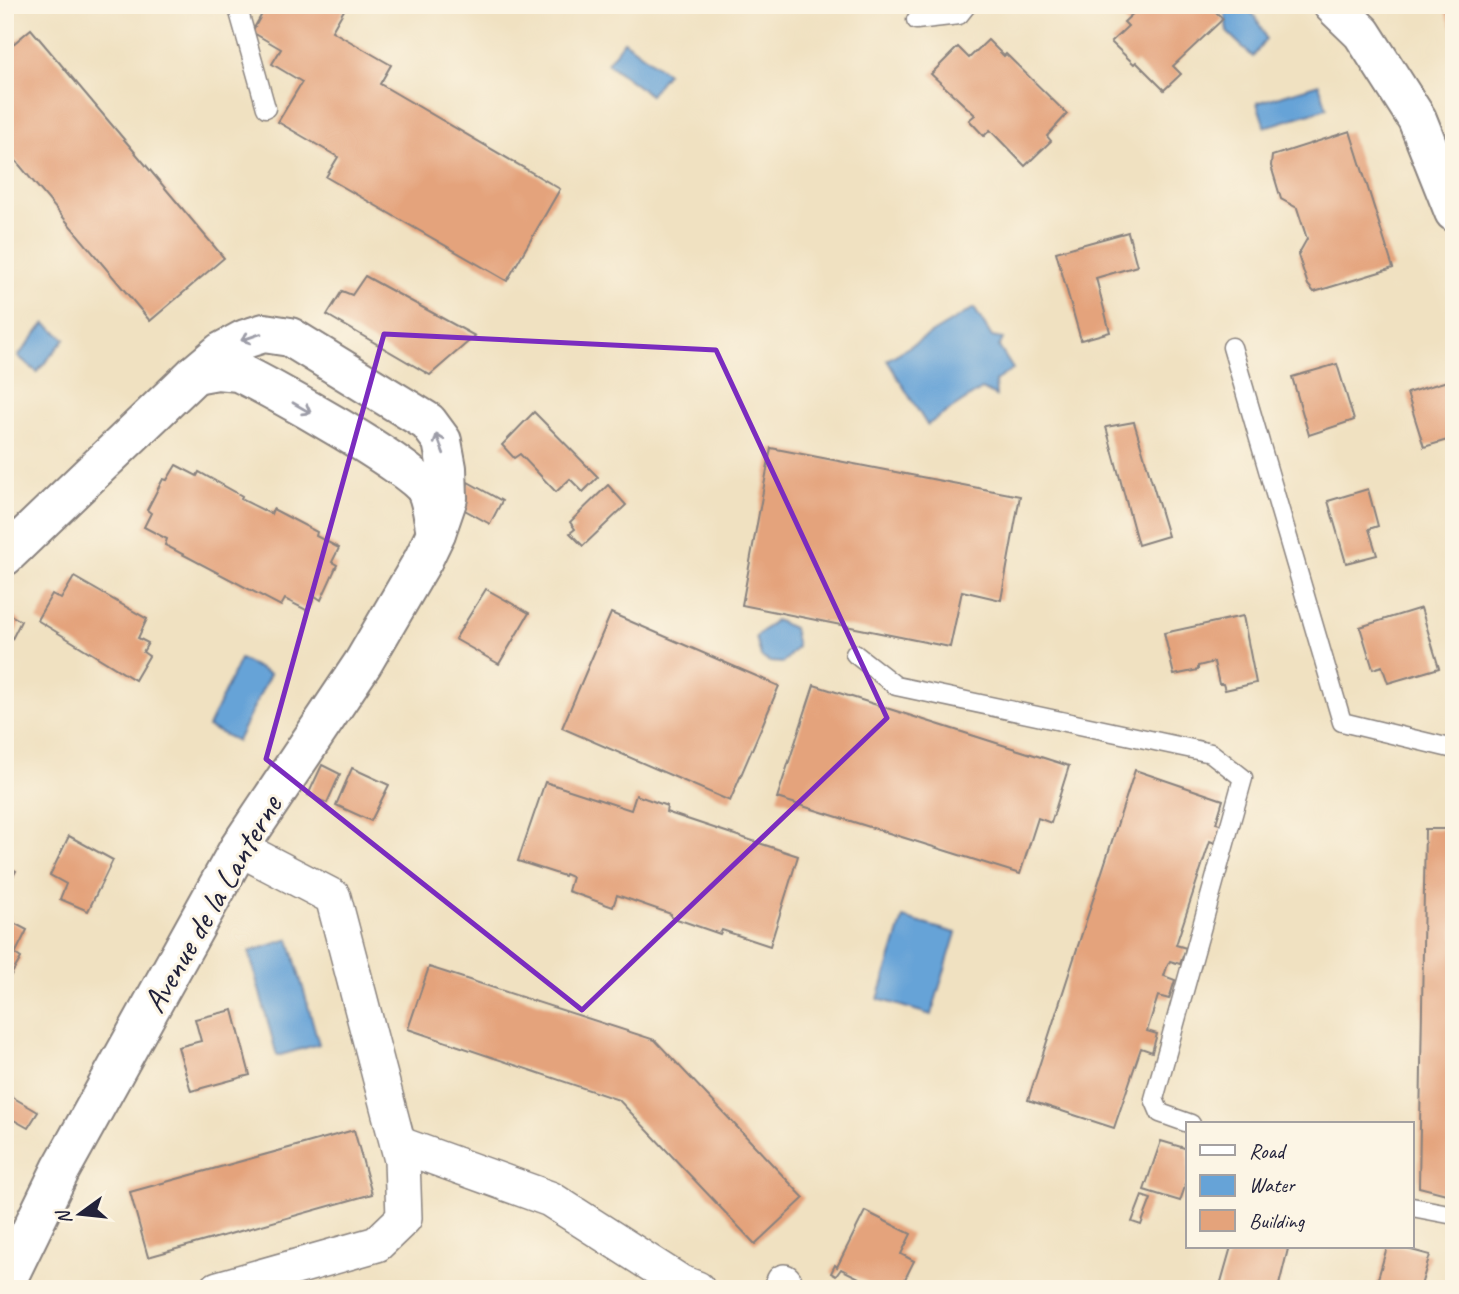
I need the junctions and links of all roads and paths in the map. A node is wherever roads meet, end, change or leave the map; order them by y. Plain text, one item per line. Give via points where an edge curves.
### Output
1 (237, 5) edge
2 (967, 5) edge
3 (1333, 5) edge
4 (916, 20) dead end
5 (266, 107) dead end
6 (1454, 212) edge
7 (1232, 347) dead end
8 (195, 374) junction
9 (436, 533) junction
10 (5, 556) edge
11 (855, 654) dead end
12 (1454, 749) edge
13 (239, 848) junction
14 (1186, 1122) edge
15 (398, 1144) junction
16 (1414, 1207) edge
17 (1454, 1215) edge
18 (5, 1284) edge
19 (218, 1289) edge
20 (697, 1289) edge

1 - 5 lane
2 - 4 lane via 959,15
3 - 6 street via 1362,33 1417,119
7 - 12 lane via 1342,722
8 -> 9 street via 238,372 379,453 425,489
9 -> 8 street, Avenue de la Lanterne via 448,498 447,468 442,441 428,422 279,334 245,338
8 - 10 street, Avenue de la Lanterne
9 - 13 street, Avenue de la Lanterne via 363,663
11 - 14 lane via 896,686 1211,753 1243,778 1154,1099 1160,1112
13 - 15 street via 333,897
13 - 18 street, Avenue de la Lanterne via 61,1169
15 - 19 street via 404,1218 377,1244
15 - 20 street via 550,1199
16 - 17 lane

